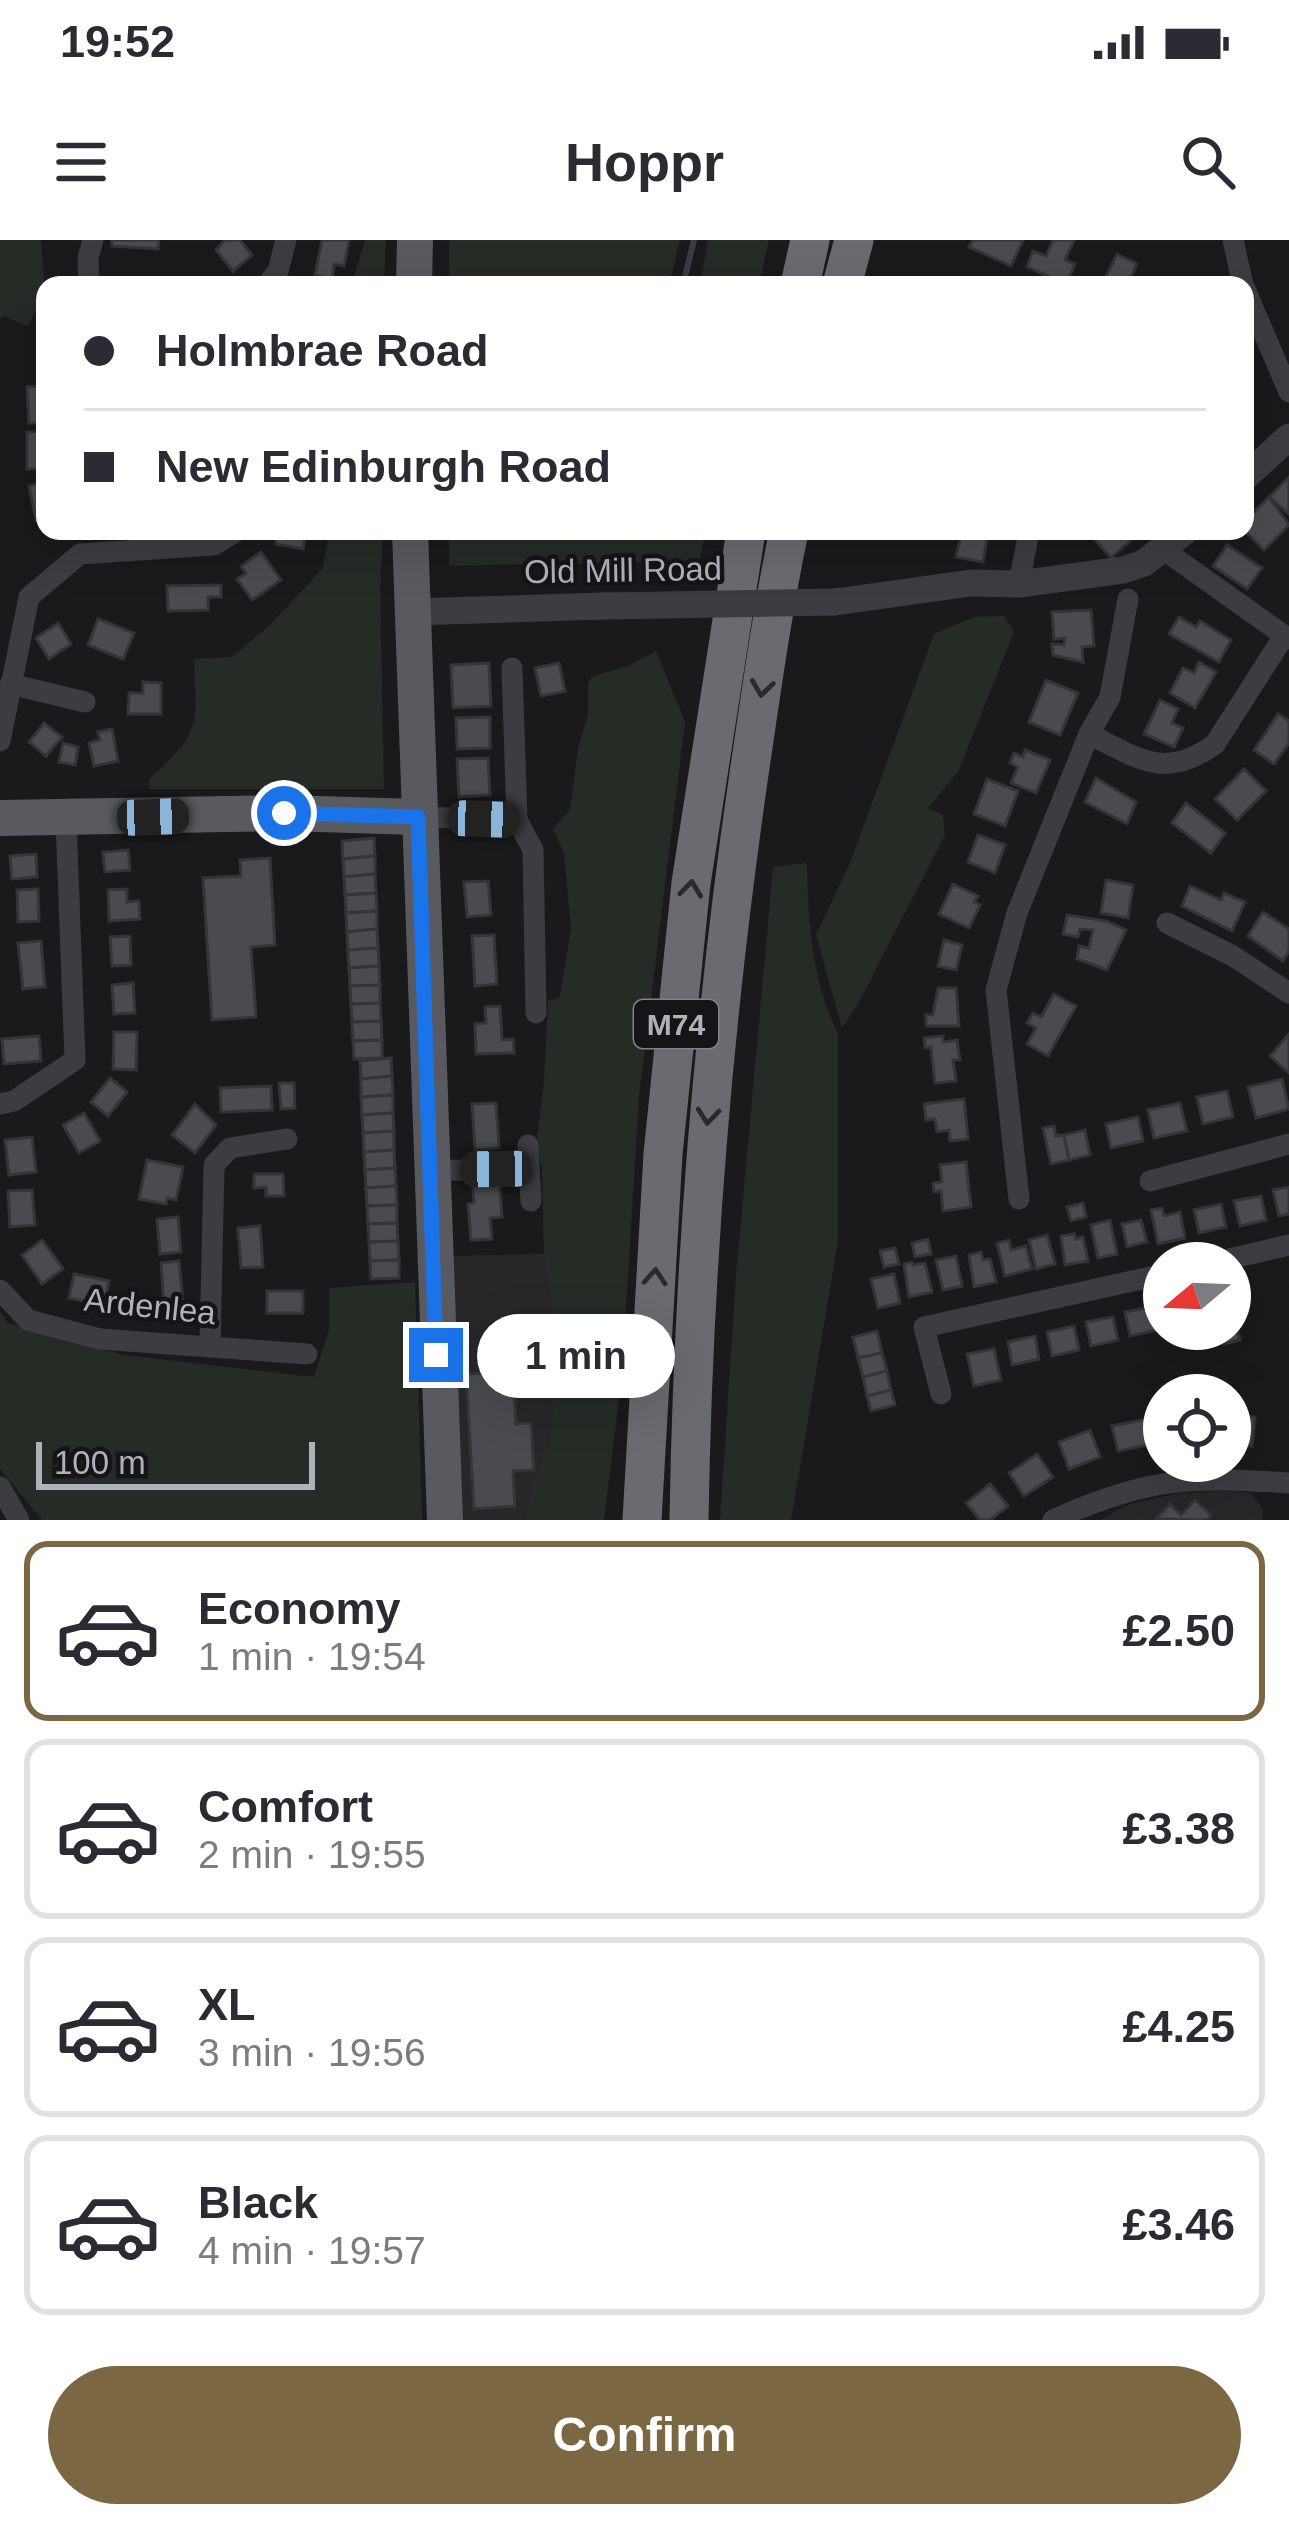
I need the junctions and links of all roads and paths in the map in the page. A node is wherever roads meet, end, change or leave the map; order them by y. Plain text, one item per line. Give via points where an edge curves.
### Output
1 (93, 240) edge
2 (286, 240) edge
3 (415, 240) edge
4 (810, 240) edge
5 (854, 240) edge
6 (1232, 240) edge
7 (89, 276) edge
8 (274, 276) edge
9 (414, 276) edge
10 (802, 276) edge
11 (844, 276) edge
12 (1241, 276) edge
13 (1254, 310) edge
14 (1289, 392) edge
15 (1289, 437) edge
16 (1254, 469) edge
17 (81, 540) edge
18 (222, 540) edge
19 (410, 540) edge
20 (745, 540) edge
21 (787, 540) edge
22 (1027, 540) edge
23 (1175, 540) edge
24 (1164, 550) junction
25 (80, 554) junction
26 (1019, 584) junction
27 (1129, 599) dead end
28 (412, 612) junction
29 (1287, 637) edge
30 (8, 653) edge
31 (512, 668) dead end
32 (10, 684) junction
33 (86, 701) dead end
34 (1089, 734) junction
35 (0, 741) edge
36 (418, 817) junction
37 (0, 818) edge
38 (66, 820) junction
39 (517, 820) junction
40 (1167, 923) dead end
41 (1289, 994) edge
42 (536, 1013) dead end
43 (0, 1104) edge
44 (287, 1139) dead end
45 (1289, 1144) edge
46 (528, 1145) dead end
47 (529, 1168) junction
48 (430, 1171) junction
49 (1150, 1181) dead end
50 (1019, 1199) dead end
51 (531, 1201) dead end
52 (1289, 1245) edge
53 (1251, 1254) edge
54 (1143, 1279) edge
55 (0, 1290) edge
56 (210, 1346) junction
57 (307, 1354) dead end
58 (941, 1394) dead end
59 (1289, 1483) edge
60 (0, 1487) edge
61 (19, 1520) edge
62 (445, 1520) edge
63 (642, 1520) edge
64 (689, 1520) edge
65 (1053, 1520) edge

1 - 7 street
2 - 8 street
3 - 9 main road
4 - 10 highway
5 - 11 highway
6 - 12 street
13 - 14 street
15 - 16 street
17 - 25 street
18 - 25 street
19 - 28 main road
63 -> 20 highway, M74 via 663,1154 698,838
21 -> 64 highway, M74 via 734,878 703,1163
22 - 26 street
23 - 24 street
24 - 26 street, Old Mill Road via 1123,570
24 - 29 street
25 - 30 street via 29,597
26 - 28 street, Old Mill Road, bridge via 835,602
27 - 34 street via 1110,697
28 - 36 main road
29 - 34 street via 1202,754 1148,763
30 - 32 street
31 - 39 street
32 - 33 street
32 - 35 street
34 - 50 street via 1017,913 996,990
36 - 38 main road
36 - 39 street
36 - 48 main road
37 - 38 main road
38 - 43 street via 75,1060
39 - 42 street via 532,850
40 - 41 street
44 - 56 street via 230,1148 214,1165
45 - 49 street
46 - 47 street
47 - 48 street
47 - 51 street
48 - 62 main road
52 - 53 street
54 - 58 street via 923,1327
55 - 56 street, Ardenlea via 28,1320 100,1339
56 - 57 street, Ardenlea
59 - 65 street via 1159,1482
60 - 61 street

